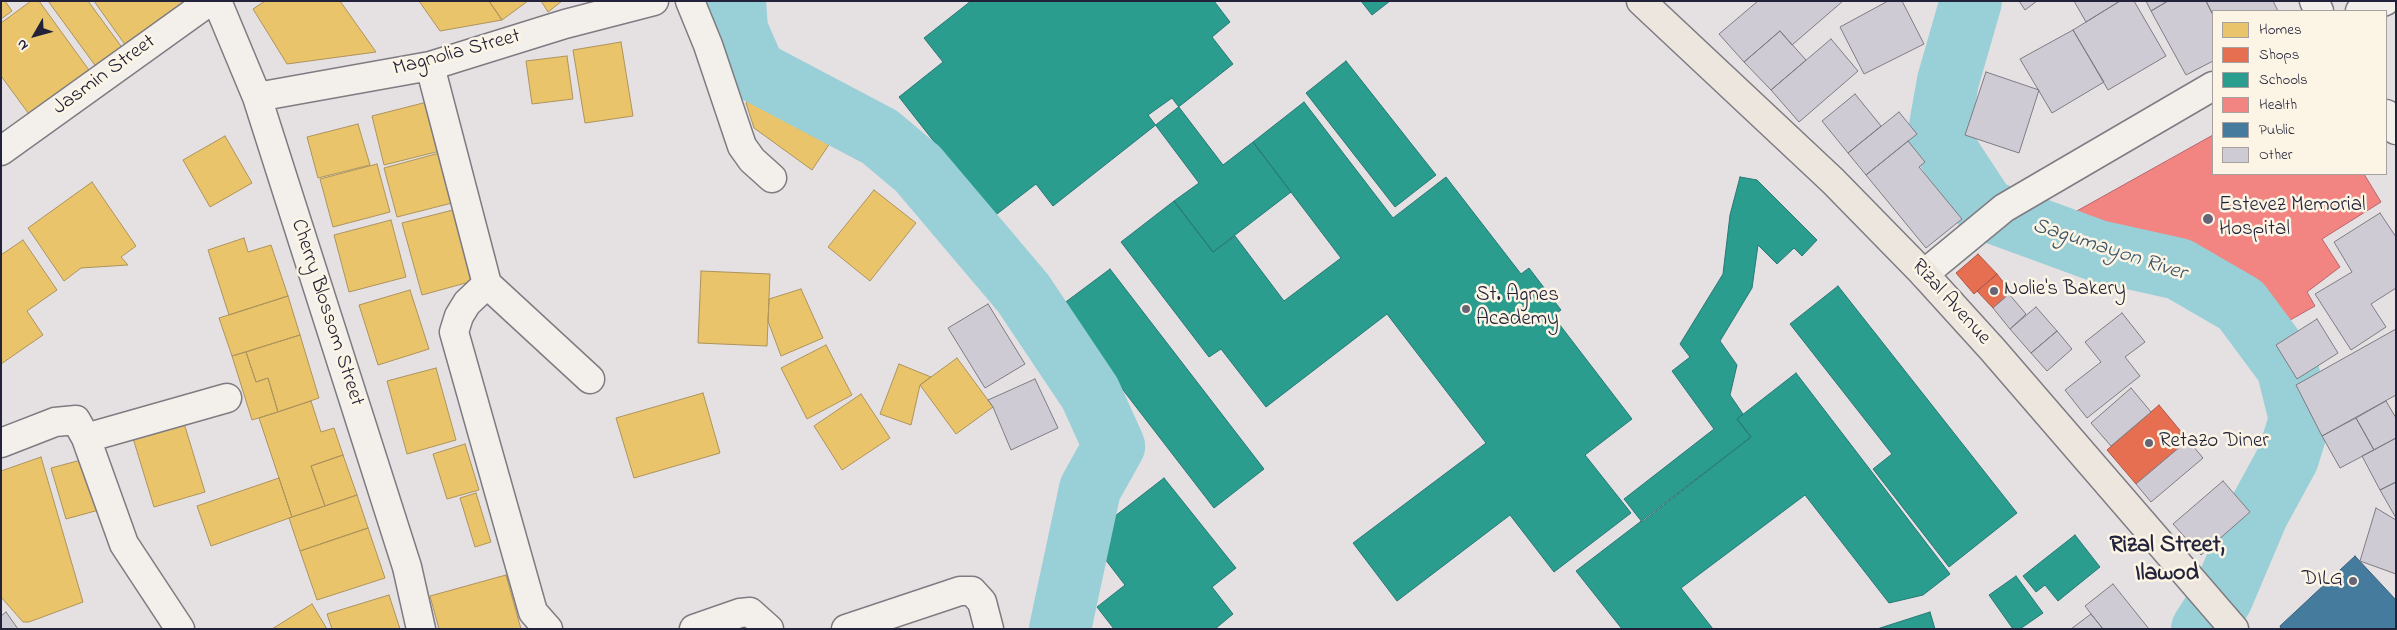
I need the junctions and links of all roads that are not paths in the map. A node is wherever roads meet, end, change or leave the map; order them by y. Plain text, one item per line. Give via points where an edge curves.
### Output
1 (210, 1) edge
2 (217, 1) edge
3 (654, 1) edge
4 (690, 1) edge
5 (1641, 1) edge
6 (2386, 1) edge
7 (2363, 10) edge
8 (430, 66) junction
9 (2212, 87) edge
10 (257, 97) junction
11 (2387, 116) edge
12 (2396, 130) edge
13 (1, 151) edge
14 (772, 178) dead end
15 (1924, 274) junction
16 (488, 284) junction
17 (590, 379) dead end
18 (226, 398) dead end
19 (86, 438) junction
20 (1, 443) edge
21 (180, 629) edge
22 (421, 629) edge
23 (548, 629) edge
24 (694, 629) edge
25 (769, 629) edge
26 (846, 629) edge
27 (989, 629) edge
28 (2234, 629) edge

1 - 13 street, Jasmin Street
2 - 10 street, Cherry Blossom Street
3 - 8 street, Magnolia Street via 565,24
4 - 14 street via 742,146
5 - 15 main road, Rizal Avenue via 1833,180
6 - 7 street
8 - 10 street, Magnolia Street
8 - 16 street
9 - 15 street via 2004,208
10 - 22 street, Cherry Blossom Street via 408,567
11 - 12 street
15 - 28 main road, Rizal Avenue
16 - 17 street
16 - 23 street via 467,303 454,332 533,612
18 - 19 street
19 - 20 street via 76,420 55,422
19 - 21 street via 124,544
24 - 25 street via 750,612
26 - 27 street via 960,591 972,591 982,602

